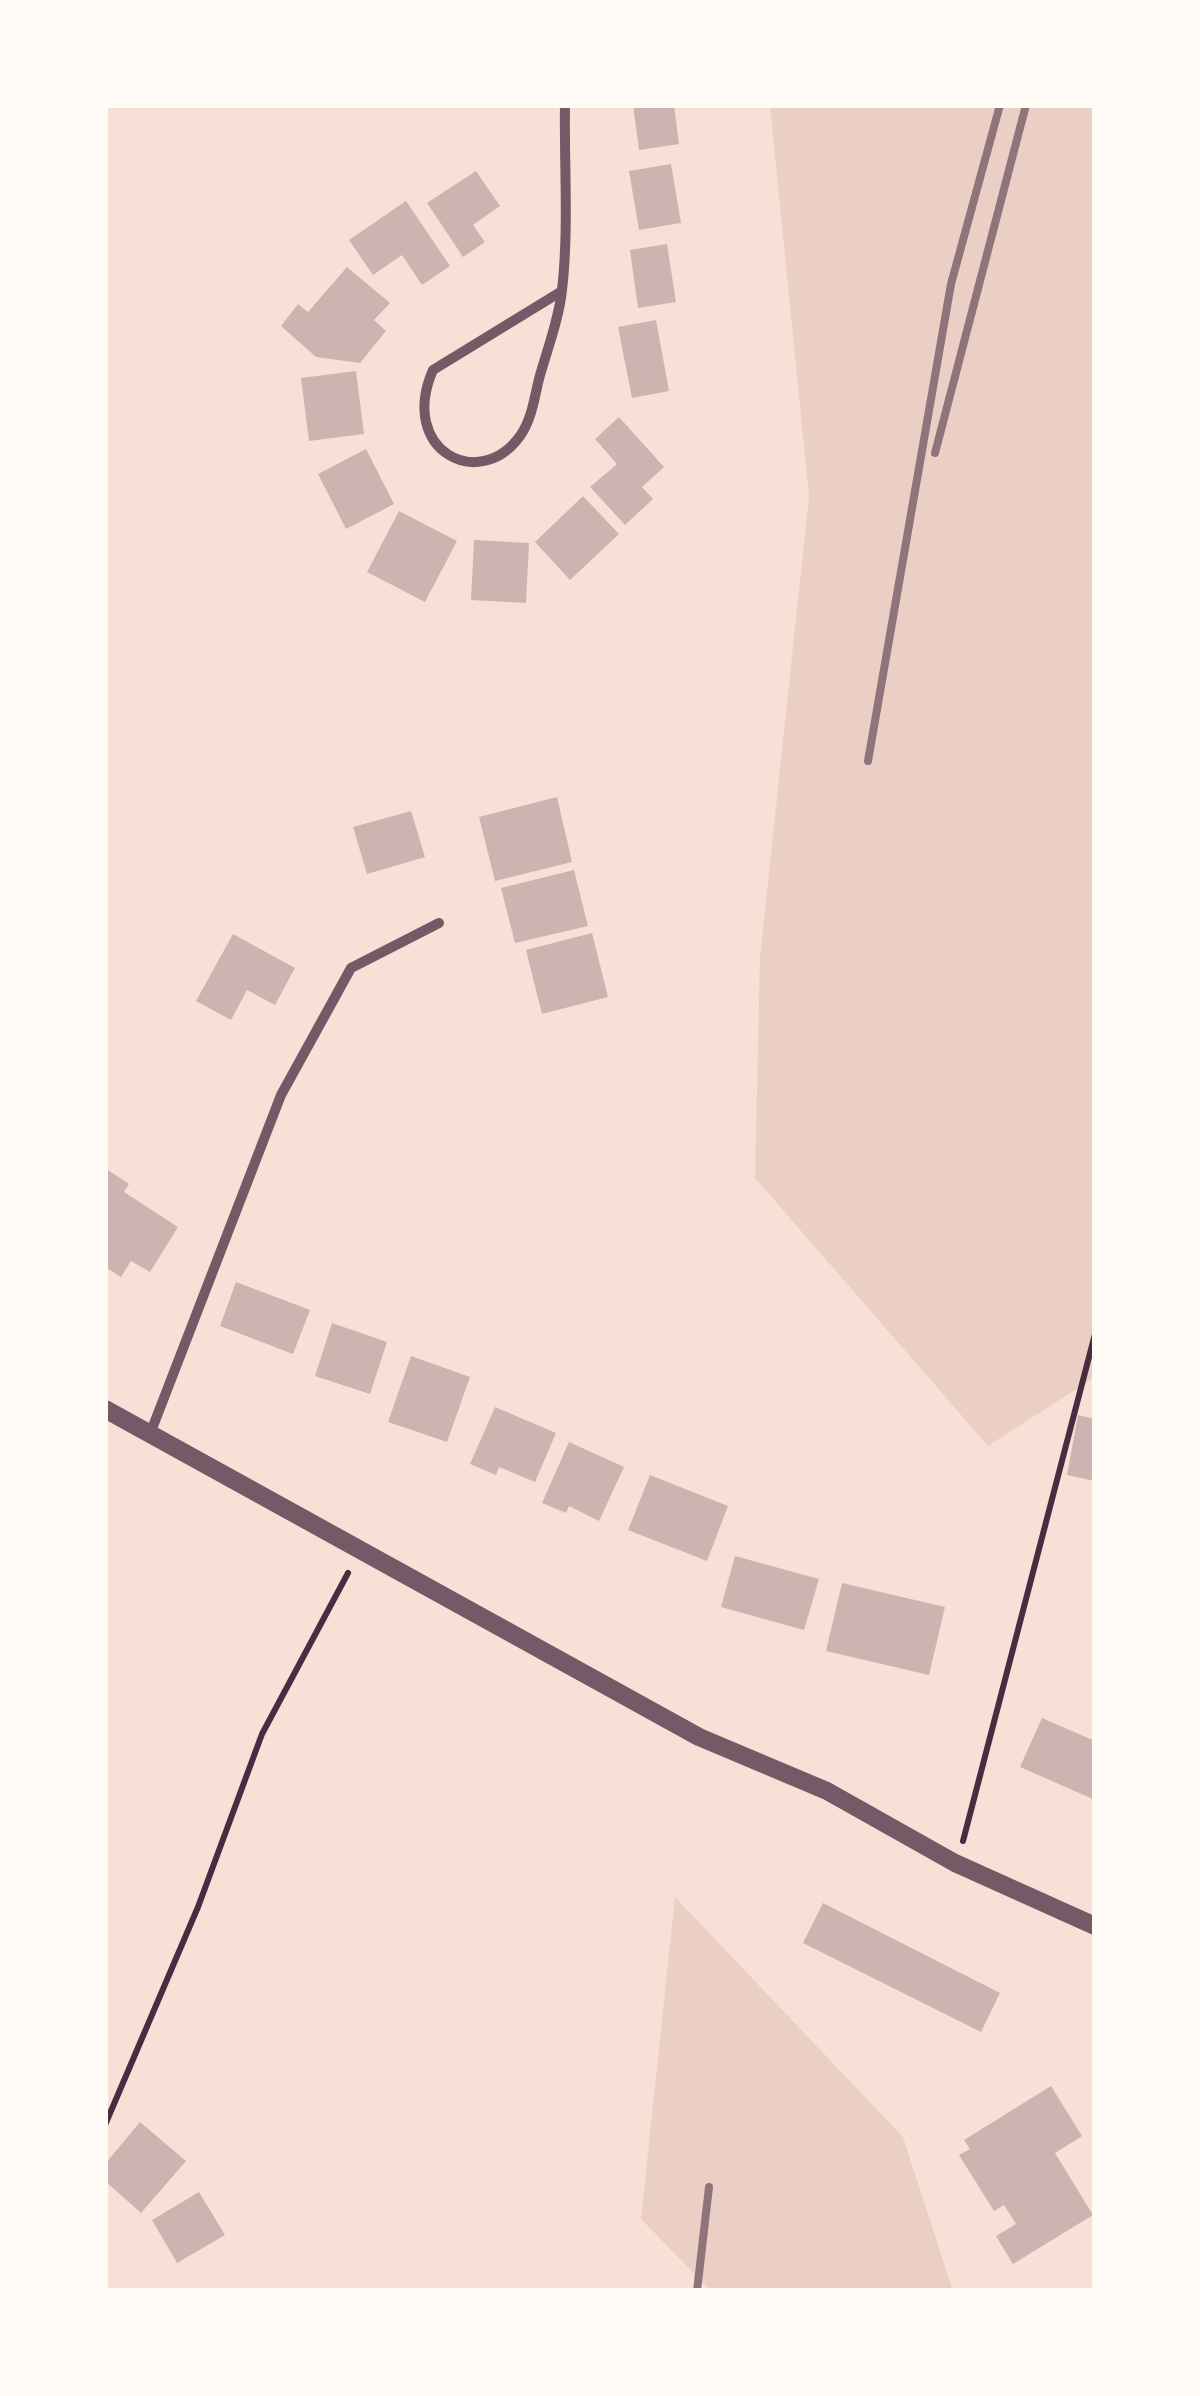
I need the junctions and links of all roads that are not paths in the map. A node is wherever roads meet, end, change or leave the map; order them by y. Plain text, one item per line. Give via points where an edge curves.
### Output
1 (565, 105) edge
2 (562, 291) junction
3 (438, 923) dead end
4 (105, 1409) edge
5 (150, 1434) junction
6 (1095, 1926) edge

1 - 2 street
2 - 2 street via 433,370 421,411 427,431 455,459 475,462 518,440 532,416
3 - 5 street via 350,968 280,1094
4 - 5 street
5 - 6 street via 618,1695

